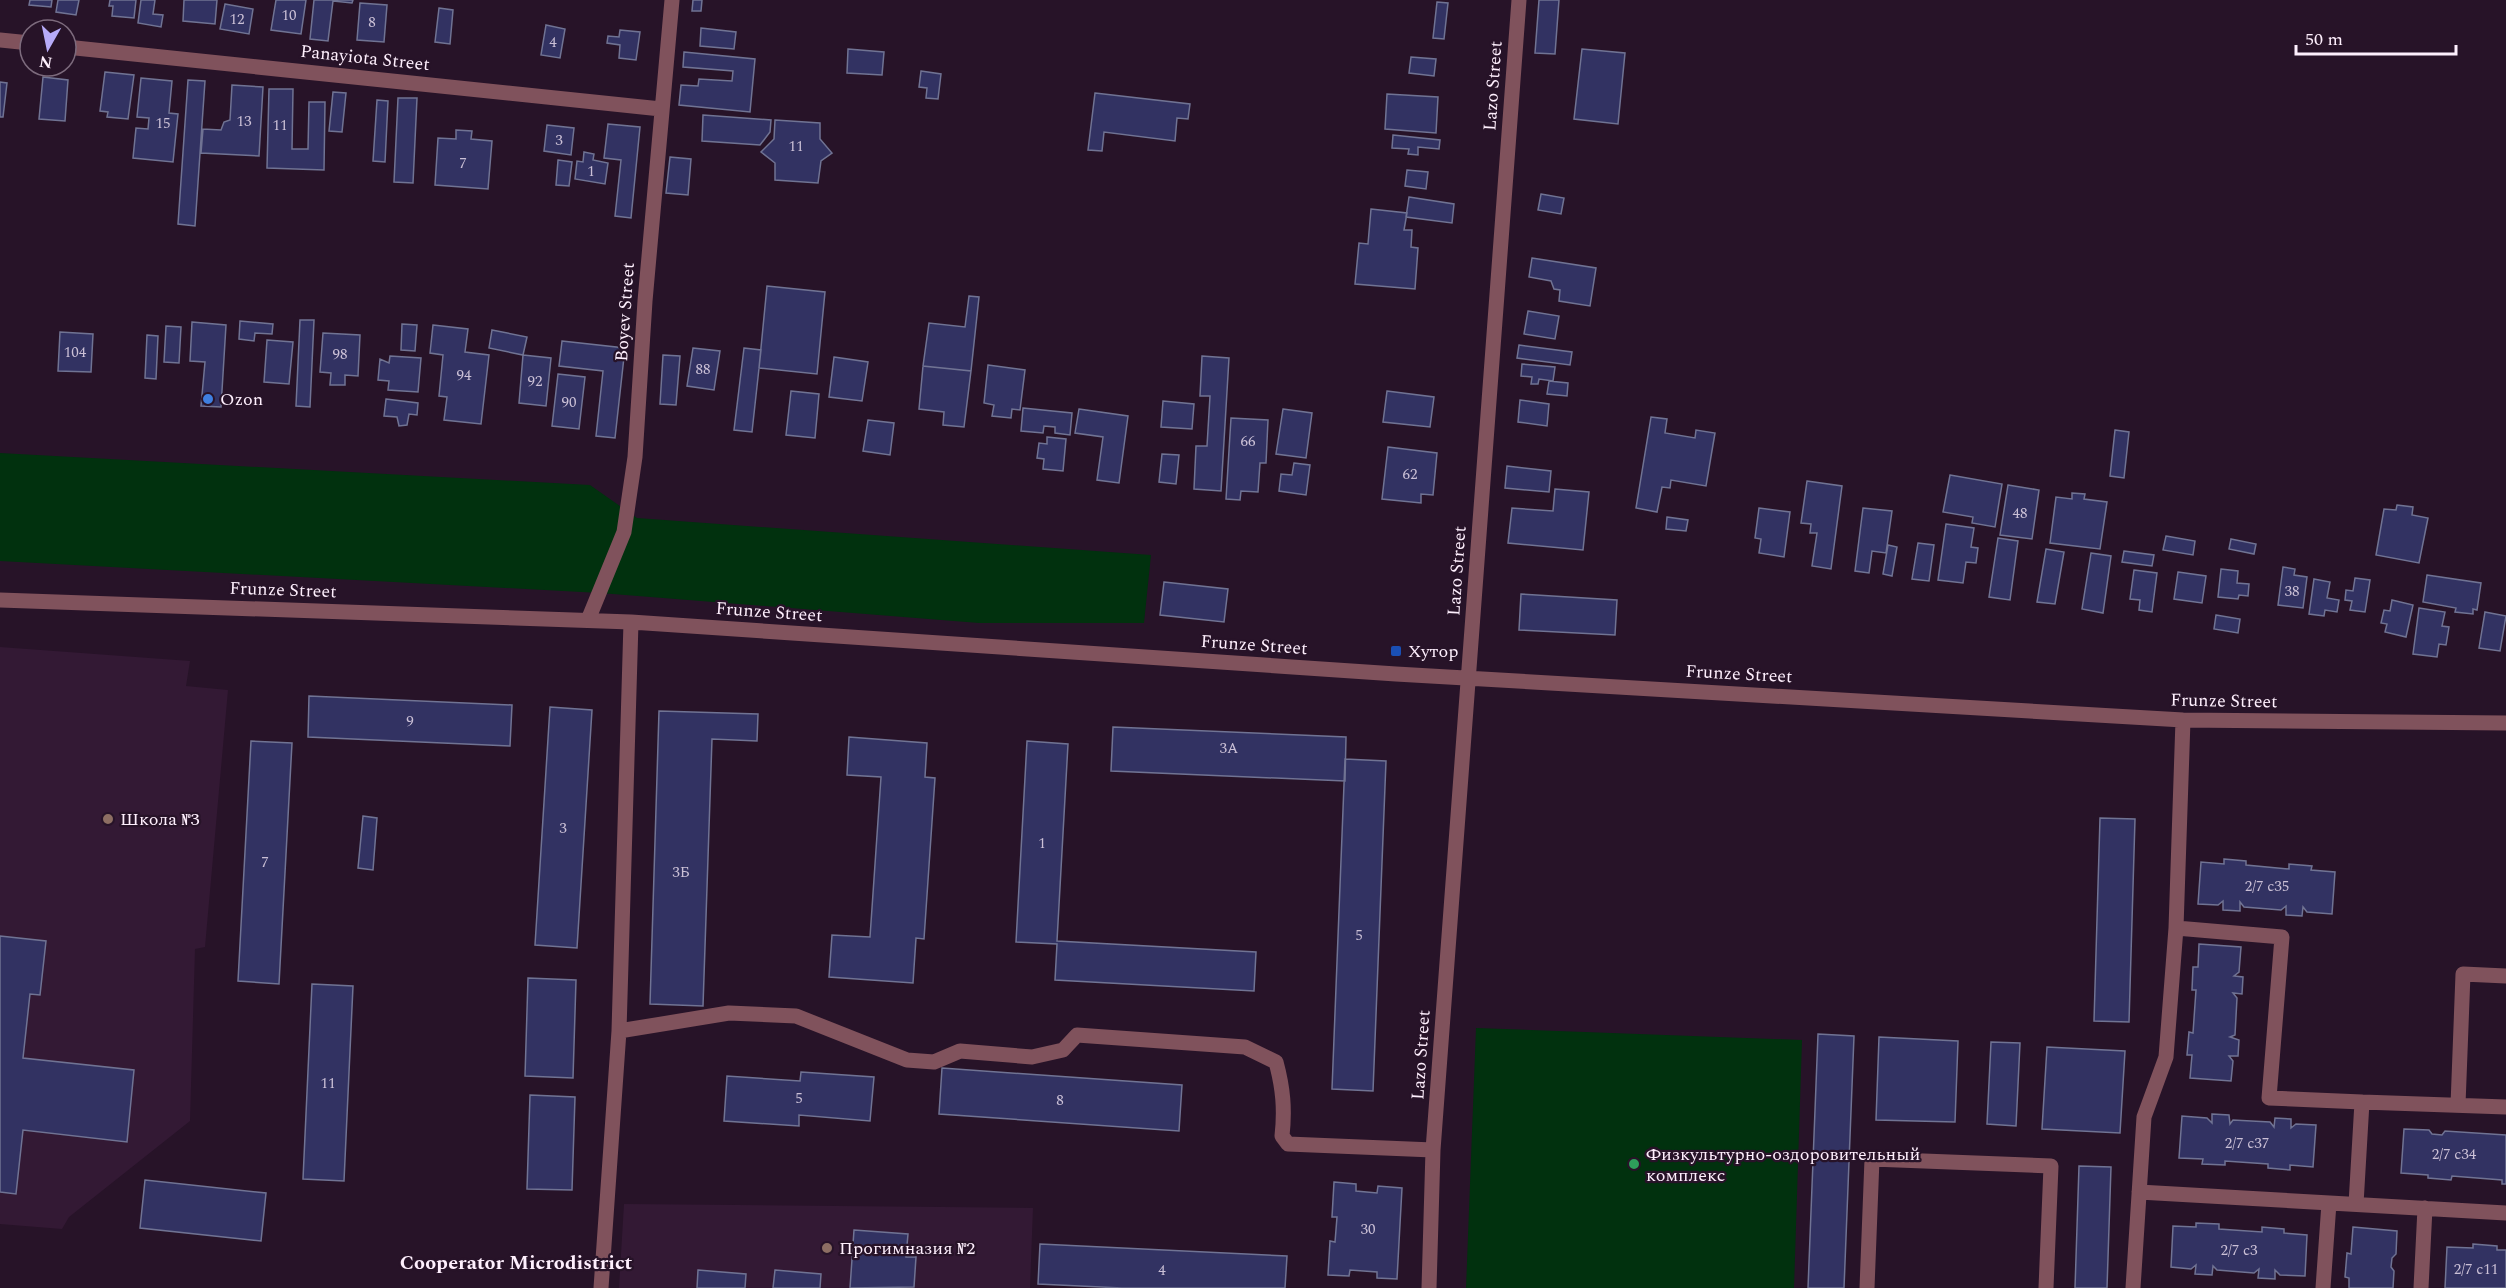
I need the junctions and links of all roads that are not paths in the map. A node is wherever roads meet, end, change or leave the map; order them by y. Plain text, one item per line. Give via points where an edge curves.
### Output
1 (672, 0) edge
2 (1519, 0) edge
3 (0, 40) edge
4 (18, 42) edge
5 (78, 48) edge
6 (661, 109) junction
7 (0, 600) edge
8 (588, 620) junction
9 (631, 622) junction
10 (1469, 677) junction
11 (2183, 720) junction
12 (2506, 723) edge
13 (2176, 928) junction
14 (2506, 976) edge
15 (619, 1031) junction
16 (2362, 1102) junction
17 (2458, 1105) junction
18 (2506, 1107) edge
19 (1433, 1150) junction
20 (2139, 1192) junction
21 (2329, 1203) junction
22 (2356, 1204) junction
23 (2425, 1208) junction
24 (2506, 1213) edge
25 (601, 1288) edge
26 (1429, 1288) edge
27 (1867, 1288) edge
28 (2046, 1288) edge
29 (2133, 1288) edge
30 (2323, 1288) edge
31 (2421, 1288) edge

1 - 6 street, Boyev Street
2 - 10 street, Lazo Street
3 - 4 street
5 - 6 street, Panayiota Street
6 - 8 street, Boyev Street via 634,468 624,532
7 - 8 street, Frunze Street
8 - 9 street, Frunze Street
9 - 10 street, Frunze Street
9 - 15 street
10 - 11 street, Frunze Street
10 - 19 street, Lazo Street
11 - 12 street, Frunze Street
11 - 13 street
13 - 16 street via 2282,937 2269,1098
13 - 20 street via 2166,1057 2144,1117
14 - 17 street via 2463,974
15 - 19 street via 729,1013 796,1016 907,1060 934,1062 960,1051 1032,1057 1063,1050 1077,1035 1245,1047 1276,1062 1283,1087 1282,1136 1288,1144
15 - 25 street
16 - 17 street
16 - 22 street
17 - 18 street
19 - 26 street, Lazo Street
20 - 21 street
20 - 29 street
21 - 22 street
21 - 30 street
22 - 23 street
23 - 24 street
23 - 31 street
27 - 28 street via 1872,1159 2051,1166

